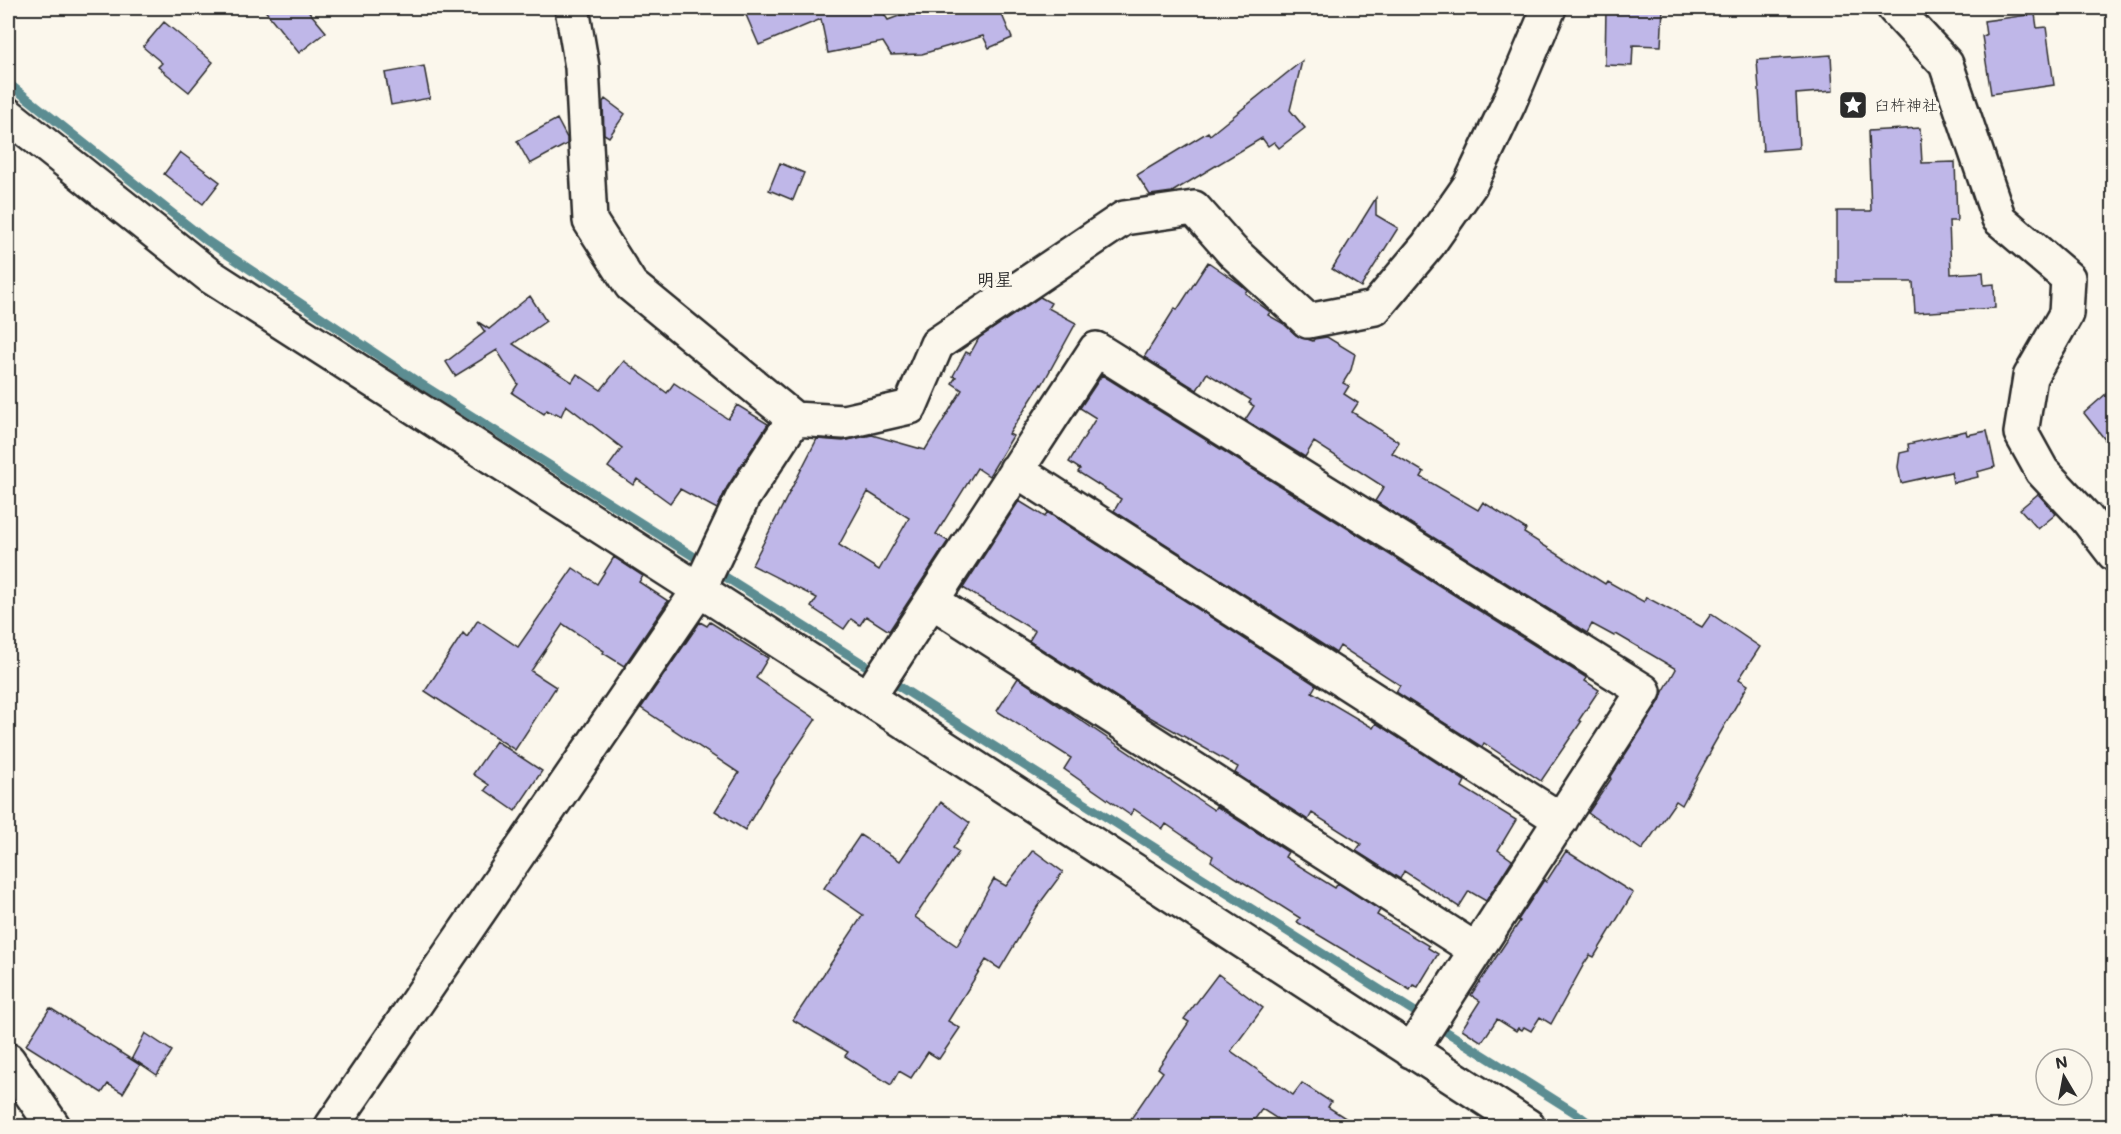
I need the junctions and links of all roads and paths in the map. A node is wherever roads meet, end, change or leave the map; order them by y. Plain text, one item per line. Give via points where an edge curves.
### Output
1 (572, 8) edge
2 (1549, 8) edge
3 (1894, 8) edge
4 (8, 115) edge
5 (794, 419) junction
6 (1016, 471) junction
7 (2114, 554) edge
8 (706, 576) junction
9 (932, 601) junction
10 (876, 686) junction
11 (1561, 820) junction
12 (1476, 950) junction
13 (1422, 1034) junction
14 (8, 1060) edge
15 (53, 1126) edge
16 (332, 1126) edge
17 (1528, 1126) edge

1 - 5 street via 582,67 590,221 631,285
2 - 5 street via 1470,185 1428,245 1376,308 1308,321 1232,251 1194,208 1124,218 937,344 910,407 843,422
3 - 7 street via 1946,64 1999,219 2068,278 2066,314 2030,377 2021,433 2042,471
4 - 8 street via 210,276
5 - 8 street via 743,497
6 - 9 street
6 - 11 street
6 - 11 street via 1096,348 1644,691
8 - 10 street
8 - 16 street
9 - 10 street
9 - 12 street
10 - 13 street
11 - 12 street
12 - 13 street
13 - 17 street
14 - 15 street

